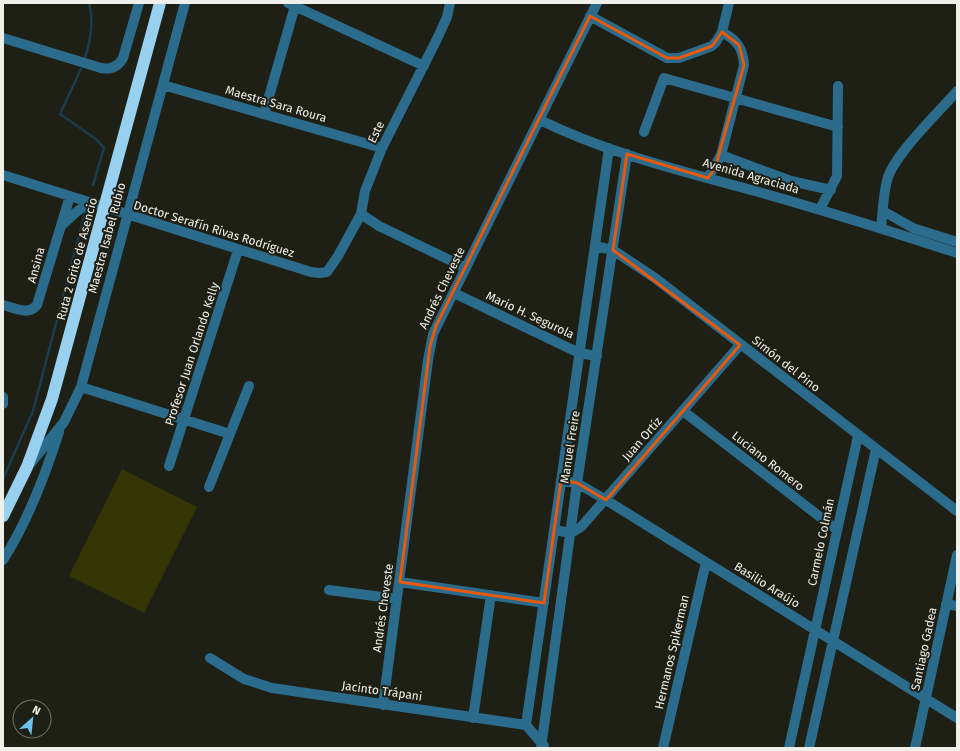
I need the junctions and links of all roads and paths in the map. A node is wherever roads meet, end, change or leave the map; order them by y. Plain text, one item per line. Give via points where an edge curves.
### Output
1 (138, 3) edge
2 (160, 3) edge
3 (185, 3) edge
4 (450, 3) edge
5 (597, 3) edge
6 (729, 3) edge
7 (291, 4) edge
8 (590, 16) junction
9 (722, 32) junction
10 (3, 38) edge
11 (424, 66) junction
12 (163, 85) junction
13 (838, 86) dead end
14 (957, 91) edge
15 (735, 99) junction
16 (264, 114) junction
17 (540, 120) junction
18 (838, 127) junction
19 (644, 132) dead end
20 (382, 148) junction
21 (609, 148) junction
22 (627, 154) junction
23 (721, 155) junction
24 (3, 175) edge
25 (708, 178) junction
26 (831, 190) junction
27 (70, 196) junction
28 (90, 202) junction
29 (106, 208) junction
30 (820, 209) junction
31 (883, 211) junction
32 (361, 214) junction
33 (126, 215) junction
34 (60, 228) junction
35 (881, 228) junction
36 (957, 242) edge
37 (595, 246) junction
38 (238, 250) junction
39 (613, 250) junction
40 (957, 253) edge
41 (466, 268) junction
42 (327, 272) joint
43 (454, 293) junction
44 (3, 305) edge
45 (740, 345) junction
46 (579, 353) junction
47 (597, 356) junction
48 (81, 386) junction
49 (249, 386) dead end
50 (3, 397) edge
51 (3, 404) edge
52 (684, 412) junction
53 (184, 420) junction
54 (61, 425) junction
55 (230, 434) junction
56 (858, 436) junction
57 (876, 449) junction
58 (169, 466) dead end
59 (27, 467) junction
60 (561, 480) junction
61 (577, 483) junction
62 (209, 487) dead end
63 (606, 500) junction
64 (957, 512) edge
65 (3, 516) edge
66 (554, 530) junction
67 (837, 530) junction
68 (571, 532) junction
69 (957, 555) edge
70 (3, 560) edge
71 (706, 562) junction
72 (400, 582) junction
73 (329, 590) dead end
74 (491, 595) junction
75 (397, 599) junction
76 (544, 603) junction
77 (946, 604) junction
78 (957, 606) edge
79 (816, 630) junction
80 (833, 642) junction
81 (210, 658) dead end
82 (926, 699) junction
83 (383, 705) junction
84 (473, 718) junction
85 (957, 718) edge
86 (526, 725) junction
87 (543, 747) edge
88 (663, 748) edge
89 (789, 748) edge
90 (809, 748) edge
91 (916, 748) edge

1 - 10 street via 123,58 114,68 101,68
2 - 29 highway, Ruta 2 Grito de Asencio
3 - 12 street, Maestra Isabel Rubio
4 - 11 street, Este via 447,17
5 - 8 street, Andrés Cheveste
6 - 9 street
7 - 11 street
7 - 16 street
8 - 9 street via 667,58 679,58 712,46
8 - 17 street, Andrés Cheveste
9 - 15 street via 733,38 743,54 744,65
11 - 20 street, Este
12 - 16 street, Maestra Sara Roura
12 - 33 street, Maestra Isabel Rubio
13 - 18 street
14 - 31 street via 903,152 893,167 886,186
15 - 18 street
15 - 19 street via 664,78
15 - 23 street
16 - 20 street, Maestra Sara Roura
17 - 21 street, Avenida Agraciada via 566,133
17 - 41 street, Andrés Cheveste
18 - 26 street via 837,176
20 - 32 street, Este via 365,191
21 - 22 street, Avenida Agraciada
21 - 37 street, Manuel Freire
22 - 25 street, Avenida Agraciada
22 - 39 street, Manuel Freire
23 - 25 street
23 - 26 street via 792,181
24 - 27 street, Doctor Serafín Rivas Rodríguez
25 - 30 street, Avenida Agraciada
26 - 30 street
27 - 28 street, Doctor Serafín Rivas Rodríguez
27 - 34 street, Ansina
28 - 29 street, Doctor Serafín Rivas Rodríguez
28 - 34 street
29 - 33 street, Doctor Serafín Rivas Rodríguez
29 - 59 highway, Ruta 2 Grito de Asencio via 60,373
30 - 35 street, Avenida Agraciada
31 - 35 street
31 - 36 street via 913,228
32 - 41 street via 379,226
32 - 42 street, Este
33 - 38 street, Doctor Serafín Rivas Rodríguez
33 - 48 street, Maestra Isabel Rubio
34 - 44 street, Ansina via 37,305 33,310 26,312
35 - 40 street, Avenida Agraciada
37 - 39 street, Simón del Pino
37 - 46 street, Manuel Freire
38 - 42 street, Doctor Serafín Rivas Rodríguez via 311,272
38 - 53 street, Profesor Juan Orlando Kelly
39 - 45 street, Simón del Pino via 655,278
39 - 47 street, Manuel Freire
41 - 43 street, Andrés Cheveste
43 - 46 street, Mario H. Segurola
43 - 72 street, Andrés Cheveste via 436,326 430,346
45 - 52 street, Juan Ortíz
45 - 56 street, Simón del Pino
46 - 47 street, Mario H. Segurola
46 - 60 street, Manuel Freire
47 - 61 street, Manuel Freire
48 - 53 street
48 - 54 street, Maestra Isabel Rubio
49 - 55 street
50 - 51 street
52 - 63 street, Juan Ortíz
52 - 67 street, Luciano Romero
53 - 55 street
53 - 58 street, Profesor Juan Orlando Kelly
54 - 59 street, Maestra Isabel Rubio
54 - 70 street via 29,512
55 - 62 street
56 - 57 street, Simón del Pino
56 - 67 street, Carmelo Colmán
57 - 64 street, Simón del Pino
57 - 80 street
59 - 65 highway, Ruta 2 Grito de Asencio
60 - 61 street, Basilio Araújo
60 - 66 street, Manuel Freire
61 - 63 street, Basilio Araújo
61 - 68 street, Manuel Freire
63 - 68 street, Juan Ortíz via 581,527
63 - 71 street, Basilio Araújo
66 - 68 street
66 - 76 street, Manuel Freire
67 - 79 street, Carmelo Colmán
68 - 87 street, Manuel Freire
69 - 77 street, Santiago Gadea
71 - 79 street, Basilio Araújo
71 - 88 street, Hermanos Spikerman
72 - 74 street
72 - 75 street, Andrés Cheveste
73 - 75 street
74 - 76 street
74 - 84 street
75 - 83 street, Andrés Cheveste
76 - 86 street, Manuel Freire
77 - 78 street
77 - 82 street, Santiago Gadea
79 - 80 street, Basilio Araújo
79 - 89 street, Carmelo Colmán
80 - 82 street, Basilio Araújo
80 - 90 street
81 - 83 street, Jacinto Trápani via 232,674 258,684
82 - 85 street, Basilio Araújo
82 - 91 street, Santiago Gadea
83 - 84 street, Jacinto Trápani
84 - 86 street, Jacinto Trápani
86 - 87 street

